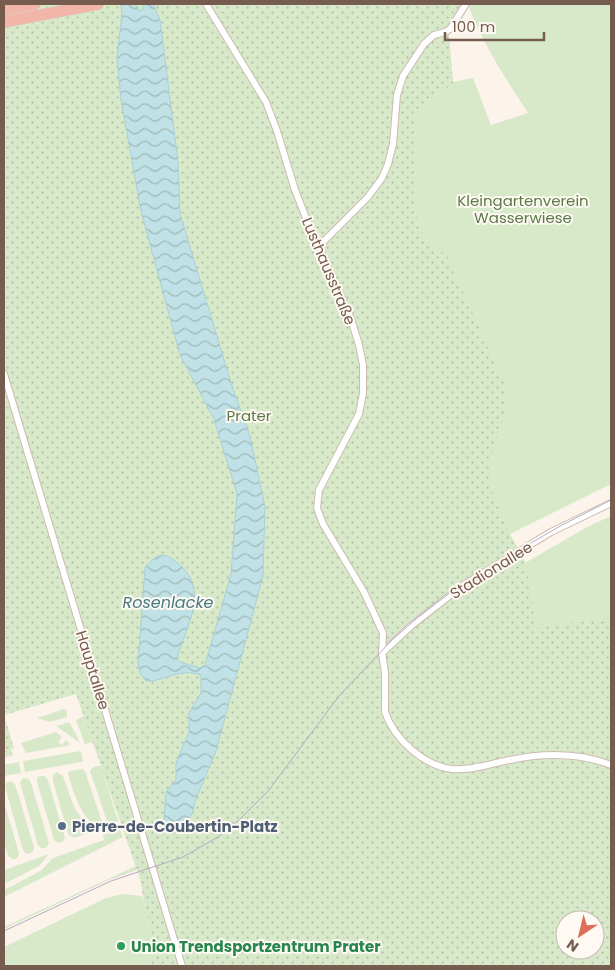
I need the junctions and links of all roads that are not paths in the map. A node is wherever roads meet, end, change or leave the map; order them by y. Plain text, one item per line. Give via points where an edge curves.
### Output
1 (35, 4) edge
2 (98, 4) edge
3 (206, 4) edge
4 (466, 4) edge
5 (4, 10) edge
6 (4, 22) edge
7 (319, 246) junction
8 (4, 374) edge
9 (611, 503) edge
10 (382, 653) junction
11 (611, 765) edge
12 (182, 966) edge

1 - 5 highway
2 - 6 highway
3 - 7 street, Lusthausstraße via 266,102 295,190
4 - 7 street via 450,29 434,35 424,44 403,76 397,95 393,144 382,178
7 - 10 street, Lusthausstraße via 351,319 363,365 363,384 359,414 319,490 317,508 383,633
8 - 12 street, Hauptallee
9 - 10 street, Stadionallee via 551,532 462,586
10 - 11 street, Lusthausstraße via 385,712 409,747 434,764 451,769 532,756 578,756

